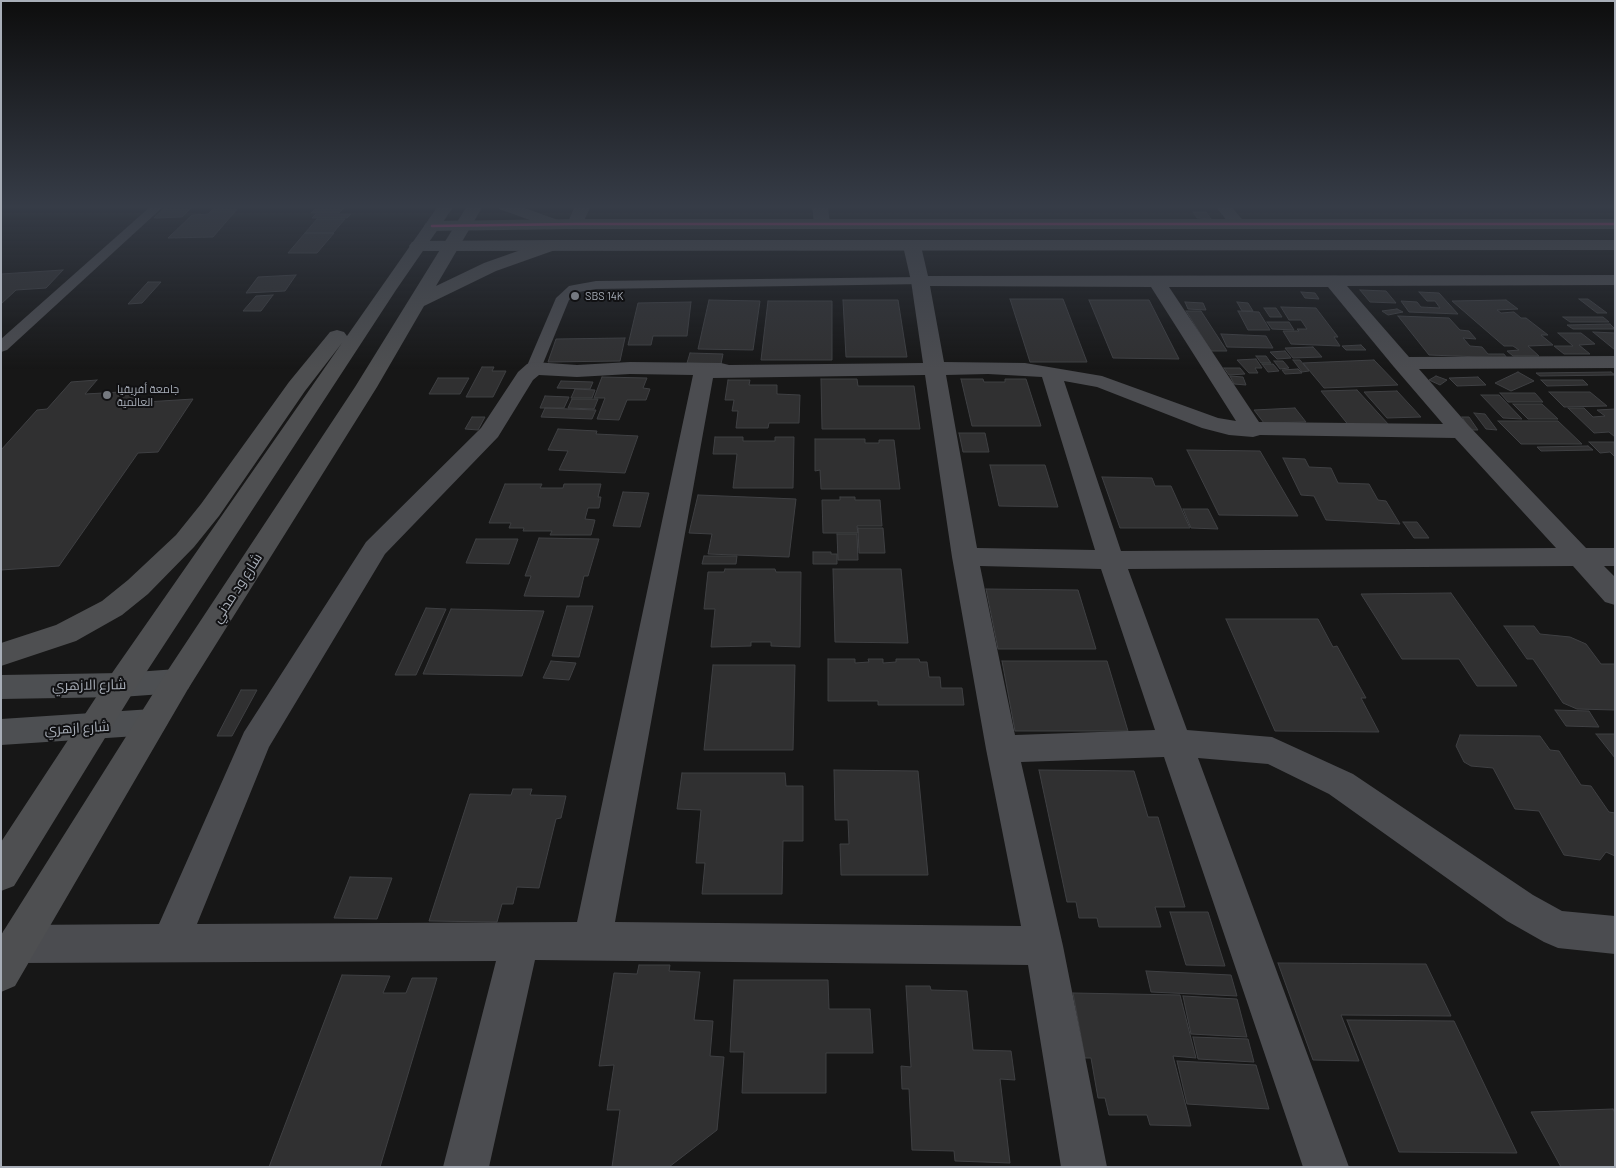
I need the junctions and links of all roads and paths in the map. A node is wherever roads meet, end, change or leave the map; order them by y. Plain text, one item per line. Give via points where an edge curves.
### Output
1 (97, 261) edge
2 (407, 261) edge
3 (439, 261) edge
4 (508, 261) edge
5 (915, 261) edge
6 (920, 280) junction
7 (1615, 280) edge
8 (1332, 281) junction
9 (1157, 282) junction
10 (386, 290) junction
11 (417, 303) junction
12 (1, 347) edge
13 (1401, 363) junction
14 (1614, 363) edge
15 (534, 368) junction
16 (934, 369) junction
17 (786, 370) junction
18 (1051, 372) junction
19 (1253, 430) junction
20 (1462, 431) junction
21 (1579, 556) junction
22 (1615, 557) edge
23 (965, 558) junction
24 (1111, 560) junction
25 (1615, 595) edge
26 (1, 655) edge
27 (177, 681) junction
28 (121, 685) junction
29 (1, 688) edge
30 (152, 722) junction
31 (94, 727) junction
32 (1, 732) edge
33 (1177, 743) junction
34 (1002, 749) junction
35 (1, 874) edge
36 (1615, 934) edge
37 (592, 941) junction
38 (520, 942) junction
39 (170, 944) junction
40 (1044, 946) junction
41 (10, 958) edge
42 (466, 1167) edge
43 (1084, 1167) edge
44 (1326, 1167) edge

1 - 12 lane
2 - 10 highway
3 - 11 highway, شارع ود مدني
4 - 11 highway
5 - 6 street
6 - 9 street
6 - 15 lane via 596,285 574,290 563,298
6 - 16 street
7 - 8 street
8 - 9 street
8 - 13 street
9 - 19 street
10 - 26 highway via 359,308 297,387 210,510 138,588 112,608 66,633
10 - 28 highway
11 - 27 highway, شارع ود مدني
13 - 14 street
13 - 20 street
15 - 17 street via 577,371 630,368
15 - 39 street via 525,376 490,432 375,548 254,742
16 - 17 street
16 - 18 street
16 - 23 street
17 - 37 street via 704,372
18 - 19 street via 1102,382 1210,423
18 - 24 street
19 - 20 street
20 - 21 street
21 - 22 street
21 - 24 street
21 - 25 street
23 - 24 street
23 - 34 street
24 - 33 street
27 - 28 main road, شارع الازهري
27 - 30 highway, شارع ود مدني
28 - 29 main road, شارع الازهري
28 - 31 highway
30 - 31 main road, شارع ازهري
30 - 41 highway, شارع ود مدني
31 - 32 main road, شارع ازهري
31 - 35 highway
33 - 34 street
33 - 36 street via 1272,751 1341,784 1520,908 1558,929
33 - 44 street
34 - 40 street
37 - 38 street
37 - 40 street
38 - 39 street
38 - 42 street
39 - 41 street
40 - 43 street

